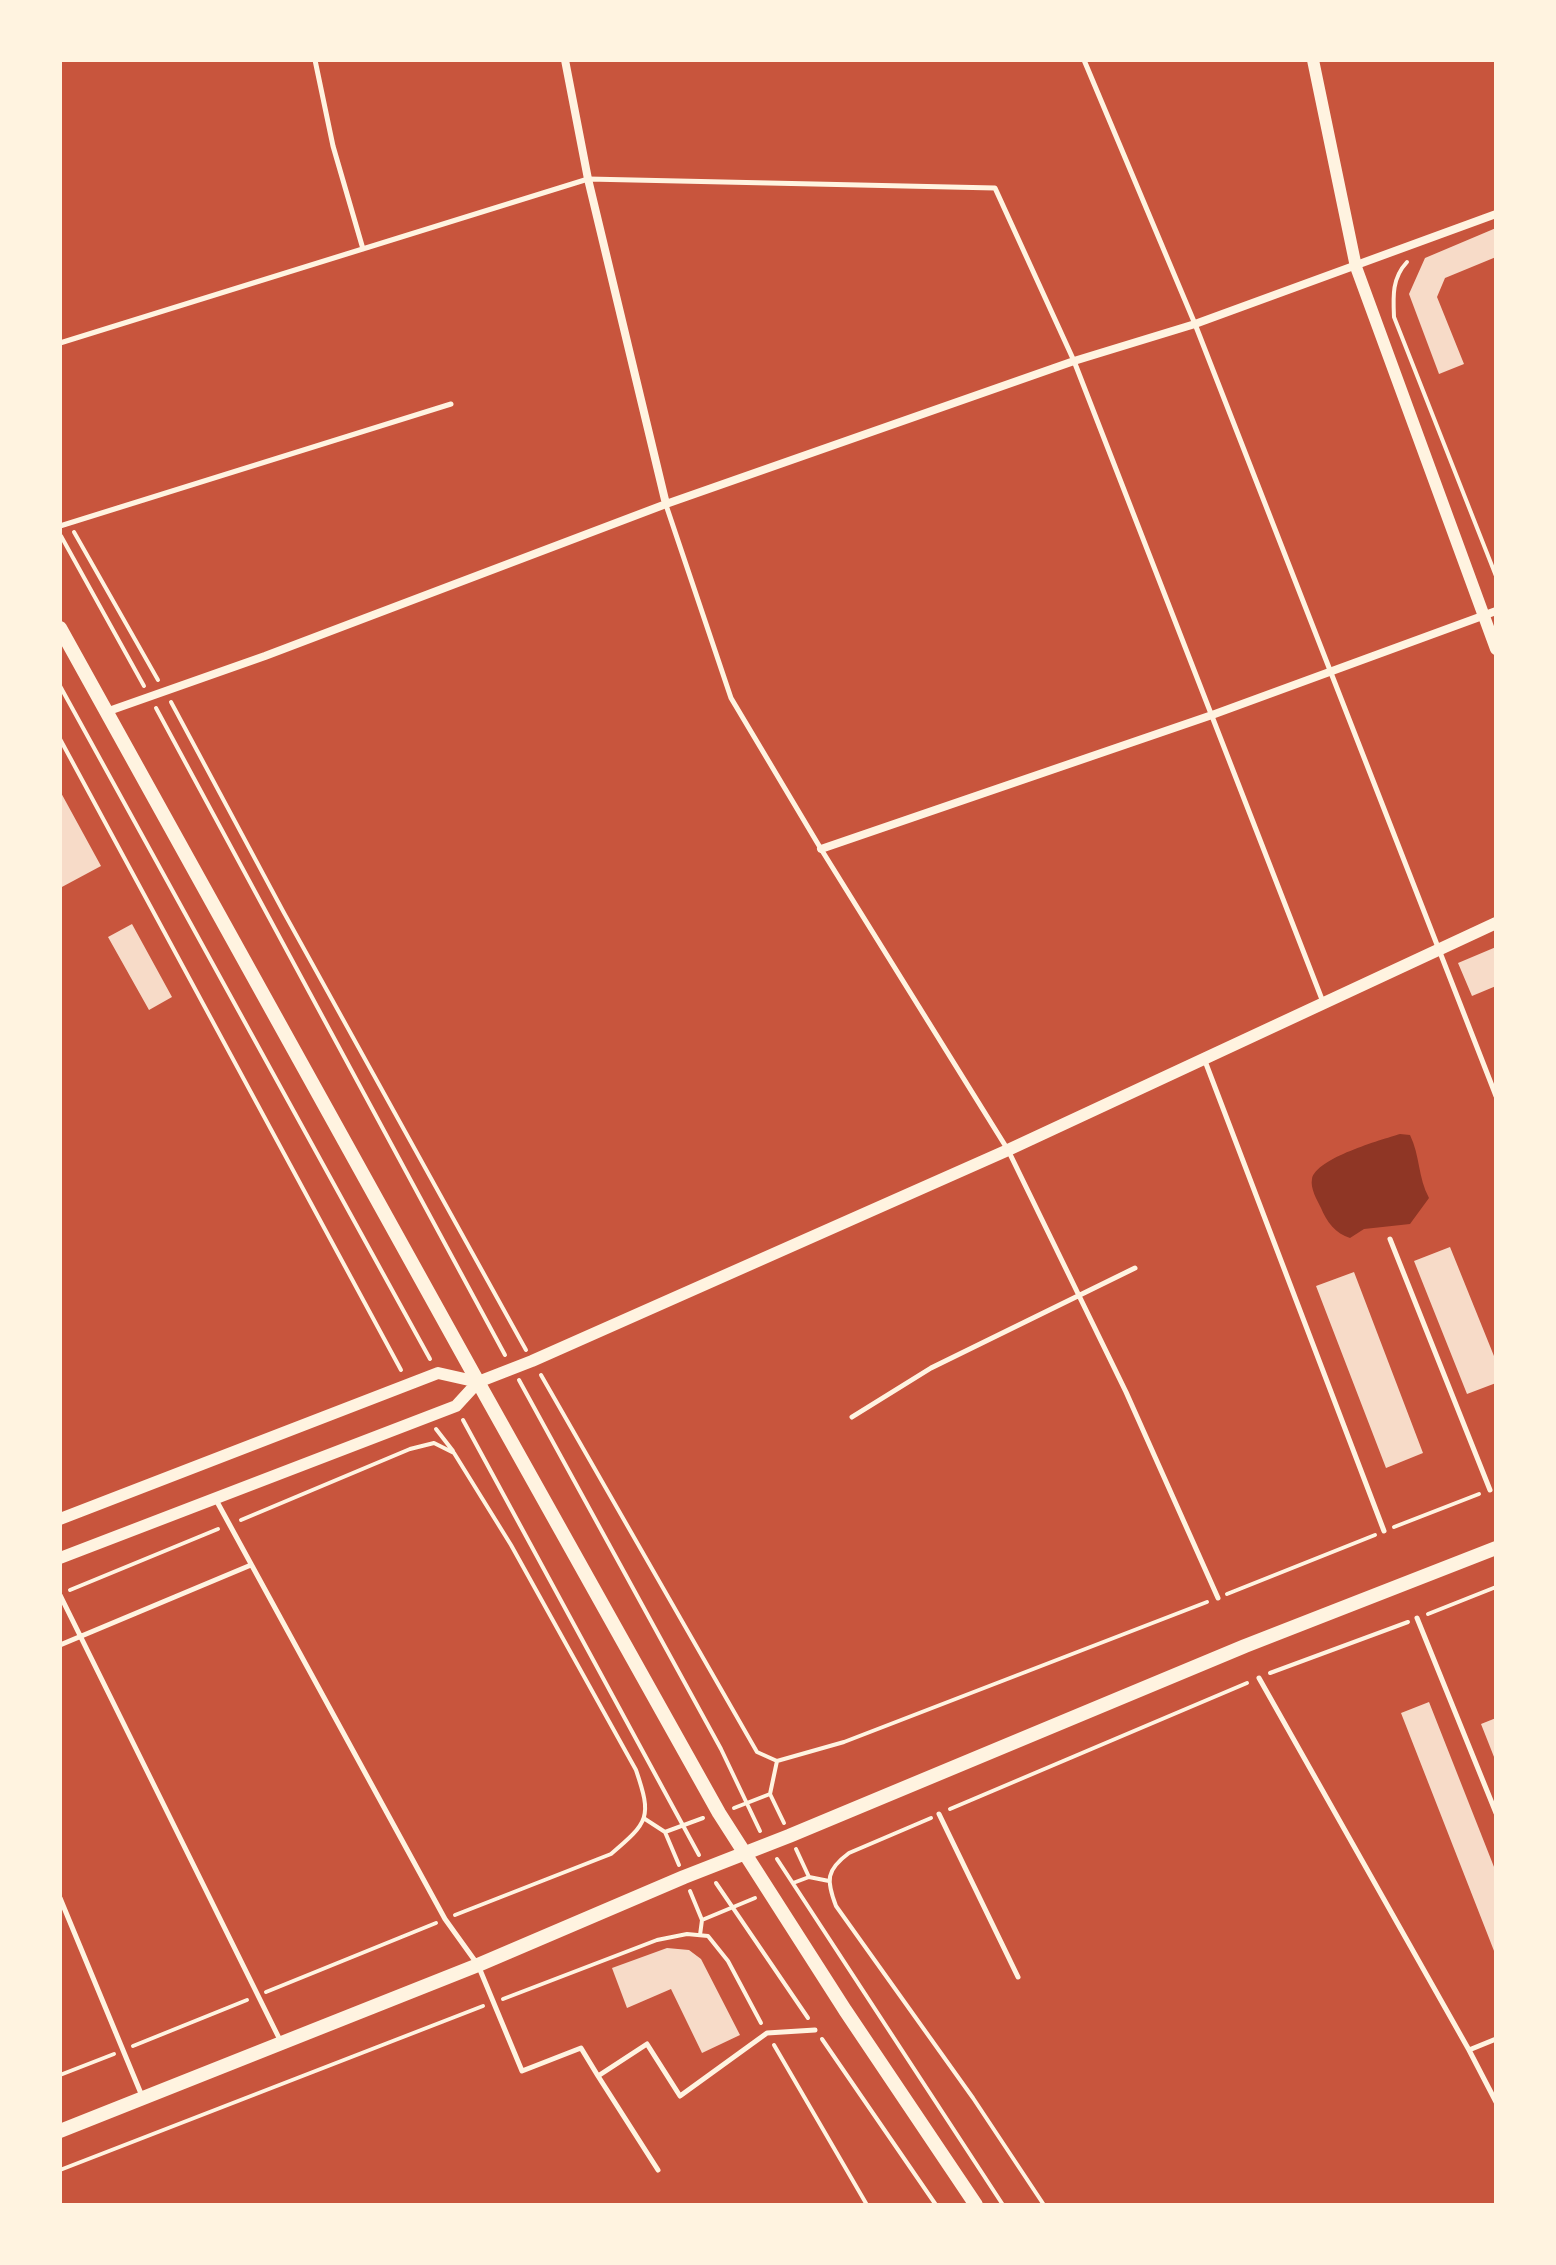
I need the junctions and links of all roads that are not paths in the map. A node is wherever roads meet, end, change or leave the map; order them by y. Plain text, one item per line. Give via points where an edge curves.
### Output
1 (315, 60) edge
2 (565, 60) edge
3 (1084, 60) edge
4 (1313, 60) edge
5 (588, 179) junction
6 (1496, 214) edge
7 (363, 249) junction
8 (1356, 267) junction
9 (1195, 324) junction
10 (60, 343) edge
11 (1074, 361) junction
12 (451, 404) dead end
13 (666, 504) junction
14 (60, 526) edge
15 (1496, 611) edge
16 (1483, 616) junction
17 (60, 628) edge
18 (1496, 649) edge
19 (1332, 670) junction
20 (106, 712) junction
21 (1212, 715) junction
22 (821, 849) junction
23 (1496, 923) edge
24 (1437, 948) junction
25 (1323, 1003) junction
26 (1205, 1060) junction
27 (1496, 1096) edge
28 (1008, 1150) junction
29 (1390, 1239) dead end
30 (1135, 1268) dead end
31 (1079, 1295) junction
32 (478, 1382) junction
33 (852, 1417) dead end
34 (1490, 1490) dead end
35 (214, 1497) junction
36 (60, 1519) edge
37 (1384, 1531) dead end
38 (1496, 1548) edge
39 (60, 1558) edge
40 (251, 1565) junction
41 (60, 1595) edge
42 (1218, 1598) dead end
43 (1417, 1618) road end
44 (80, 1636) junction
45 (60, 1645) edge
46 (1259, 1678) road end
47 (1496, 1813) edge
48 (939, 1814) road end
49 (744, 1853) junction
50 (60, 1898) edge
51 (478, 1965) junction
52 (1018, 1977) dead end
53 (815, 2030) road end
54 (1496, 2039) edge
55 (281, 2041) junction
56 (1469, 2050) junction
57 (598, 2076) junction
58 (142, 2097) junction
59 (1496, 2102) edge
60 (60, 2131) edge
61 (658, 2170) dead end
62 (976, 2205) edge

1 - 7 lane
2 - 5 street
3 - 9 lane
4 - 8 street
5 - 7 lane
5 - 11 lane via 995,188
5 - 13 street
6 - 8 street
7 - 10 lane
8 - 9 street
8 - 16 street
9 - 11 street
9 - 19 lane
11 - 13 street
11 - 21 lane
12 - 14 lane
13 - 20 street
13 - 22 lane via 731,698
15 - 16 street
16 - 18 street
16 - 19 street
17 - 20 main road
19 - 21 street
19 - 24 lane
20 - 32 main road
21 - 22 street
21 - 25 lane
22 - 28 lane
23 - 24 street
24 - 25 street
24 - 27 lane
25 - 26 street
26 - 28 street
26 - 37 lane
28 - 31 lane
28 - 32 street
29 - 34 lane
30 - 31 lane
31 - 33 lane via 931,1368
31 - 42 lane
32 - 35 street via 456,1406
32 - 36 street via 438,1373
32 - 49 main road
35 - 39 street
35 - 40 lane
38 - 49 main road
40 - 44 lane
40 - 51 lane via 445,1919
41 - 44 lane
43 - 47 lane
44 - 45 lane
44 - 55 lane
46 - 56 lane
48 - 52 lane
49 - 51 main road
49 - 62 main road
50 - 58 lane
51 - 55 main road
51 - 57 lane via 522,2071 581,2048
53 - 57 lane via 767,2033 680,2096 647,2044
54 - 56 lane
55 - 58 main road
56 - 59 lane
57 - 61 lane
58 - 60 main road

